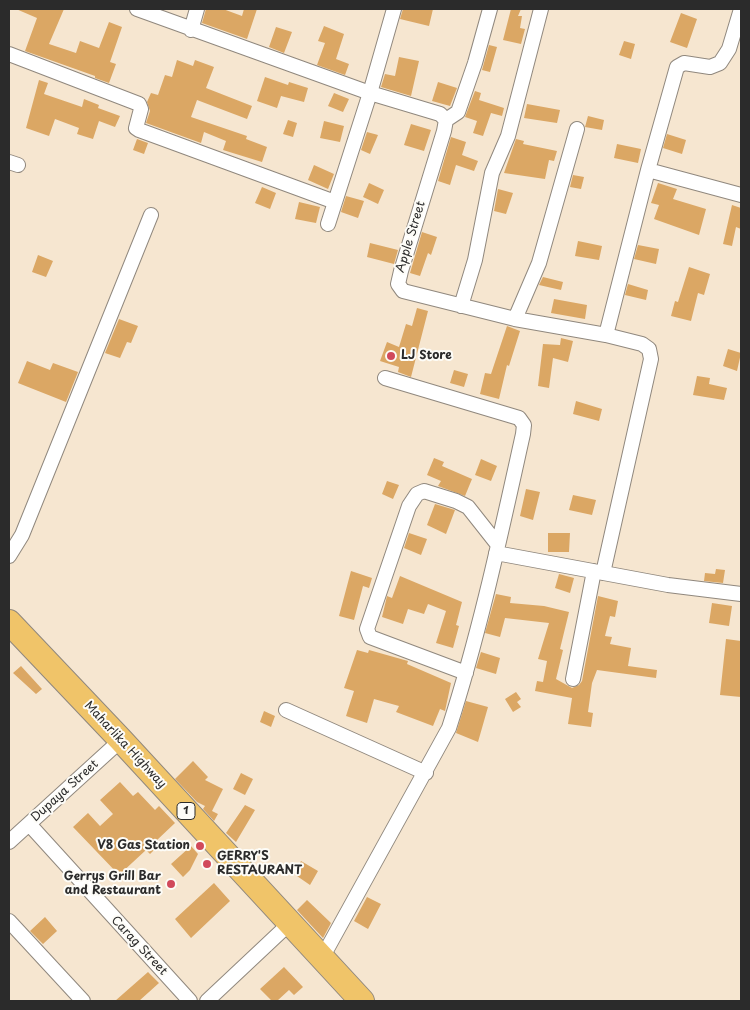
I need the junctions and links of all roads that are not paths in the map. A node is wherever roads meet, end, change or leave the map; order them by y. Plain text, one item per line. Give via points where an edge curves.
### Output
1 (137, 9) edge
2 (198, 9) edge
3 (394, 9) edge
4 (490, 9) edge
5 (542, 9) edge
6 (741, 9) edge
7 (191, 30) junction
8 (9, 54) edge
9 (370, 93) junction
10 (446, 120) junction
11 (577, 129) dead end
12 (648, 170) junction
13 (741, 195) edge
14 (335, 202) junction
15 (151, 214) dead end
16 (328, 224) dead end
17 (461, 306) junction
18 (514, 319) junction
19 (606, 335) junction
20 (385, 378) dead end
21 (497, 549) junction
22 (9, 556) edge
23 (599, 572) junction
24 (741, 594) edge
25 (9, 622) edge
26 (466, 673) junction
27 (573, 679) dead end
28 (286, 710) dead end
29 (121, 740) junction
30 (426, 773) junction
31 (29, 824) junction
32 (9, 842) edge
33 (9, 921) edge
34 (290, 924) junction
35 (322, 958) junction
36 (83, 1001) edge
37 (190, 1001) edge
38 (207, 1001) edge
39 (361, 1001) edge

1 - 7 street
2 - 7 street
3 - 9 street
4 - 10 street via 458,112
5 - 17 street via 508,136 492,173 480,241
6 - 12 street via 729,49 720,63 710,67 684,64 677,67
7 - 9 street
8 - 14 street via 139,104 138,130
9 - 10 street via 440,114
9 - 14 street
10 - 17 street, Apple Street via 398,284 406,292
11 - 18 street via 539,263
12 - 13 street
12 - 19 street
14 - 16 street
15 - 22 street via 22,535
17 - 18 street, Apple Street
18 - 19 street, Apple Street
19 - 23 street, Apple Street via 646,346 651,359
20 - 21 street via 510,415 522,422 523,434
21 - 23 street
21 - 26 street
21 - 26 street via 468,507 424,491 416,494 409,506 368,629 370,637
23 - 24 street
23 - 27 street
25 - 29 highway, Maharlika Highway / 1
26 - 30 street via 450,728
28 - 30 street
29 - 31 street, Dupaya Street
29 - 34 highway, Maharlika Highway / 1
30 - 35 street
31 - 32 street, Dupaya Street
31 - 37 street, Carag Street
33 - 36 street
34 - 35 highway, Maharlika Highway / 1
34 - 38 street
35 - 39 highway, Maharlika Highway / 1

